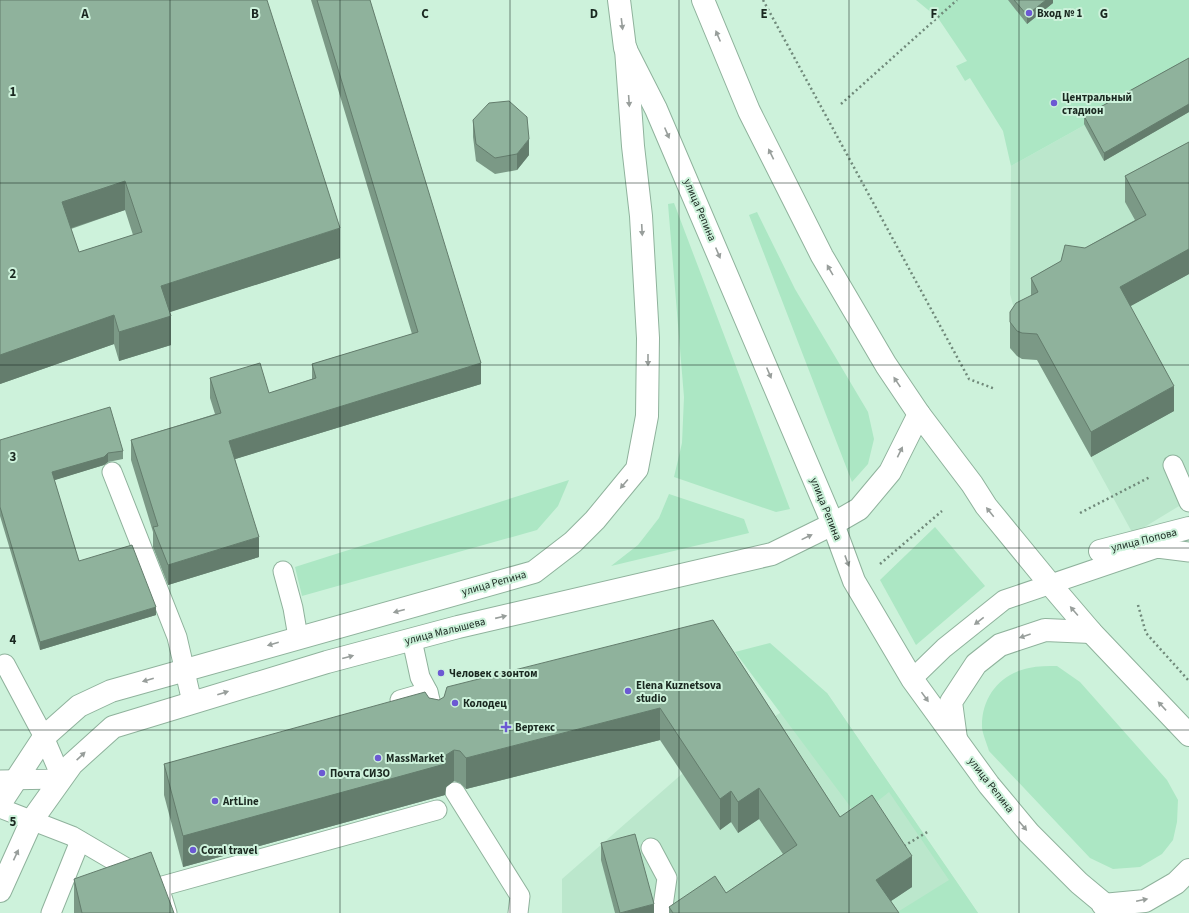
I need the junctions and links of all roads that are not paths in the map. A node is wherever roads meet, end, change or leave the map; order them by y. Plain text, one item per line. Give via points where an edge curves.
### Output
1 (619, 0) edge
2 (703, 0) edge
3 (626, 48) junction
4 (918, 414) junction
5 (1173, 465) road end
6 (112, 472) dead end
7 (1189, 502) edge
8 (833, 524) junction
9 (1189, 528) edge
10 (1100, 551) dead end
11 (1189, 552) edge
12 (283, 571) dead end
13 (1050, 584) junction
14 (1091, 632) junction
15 (298, 637) junction
16 (412, 640) junction
17 (5, 664) dead end
18 (184, 670) junction
19 (912, 679) junction
20 (428, 692) junction
21 (192, 702) junction
22 (384, 704) edge
23 (436, 721) edge
24 (1189, 735) edge
25 (44, 737) junction
26 (956, 740) junction
27 (62, 779) junction
28 (7, 780) edge
29 (454, 792) dead end
30 (0, 804) edge
31 (0, 808) edge
32 (437, 810) dead end
33 (32, 820) junction
34 (80, 841) junction
35 (651, 848) dead end
36 (1189, 870) edge
37 (158, 887) junction
38 (0, 891) edge
39 (1109, 909) edge
40 (51, 913) edge
41 (167, 913) edge
42 (518, 913) edge
43 (662, 913) edge

1 -> 3 main road, улица Репина
4 -> 2 main road via 822,256 750,111
3 -> 8 main road, улица Репина via 656,109
3 -> 15 main road, улица Репина via 641,216 648,338 647,416 637,469 595,520 573,542 534,572
8 -> 4 main road, улица Малышева via 859,509 890,472
13 -> 4 main road via 986,506
5 - 7 lane
6 - 18 lane via 177,637
16 -> 8 main road, улица Малышева via 772,554
8 -> 19 main road, улица Репина via 854,581
9 - 10 main road, улица Попова
11 - 13 lane via 1157,548
12 - 15 lane
14 -> 13 main road
13 -> 19 lane via 1004,600 944,648
24 -> 14 main road
14 -> 26 main road via 1045,630 1000,645 976,664 951,702
15 -> 18 main road
16 - 20 lane via 420,677
21 -> 16 main road, улица Малышева
17 - 25 lane
18 - 21 lane
18 -> 25 main road via 111,691 85,703
19 -> 26 main road, улица Репина
20 - 22 lane
20 - 23 lane
27 -> 21 main road, улица Малышева via 72,764 113,727
25 - 27 lane
25 - 28 main road
26 -> 39 main road, улица Репина via 1029,833
27 - 28 lane
27 - 33 main road, улица Малышева
28 - 30 main road
29 - 42 lane via 520,896
31 - 33 lane
32 - 37 lane
33 - 34 lane
38 -> 33 main road, улица Малышева
34 - 37 lane
34 - 40 lane
35 - 43 lane via 668,878
39 -> 36 main road via 1145,901 1176,883
37 - 41 lane

